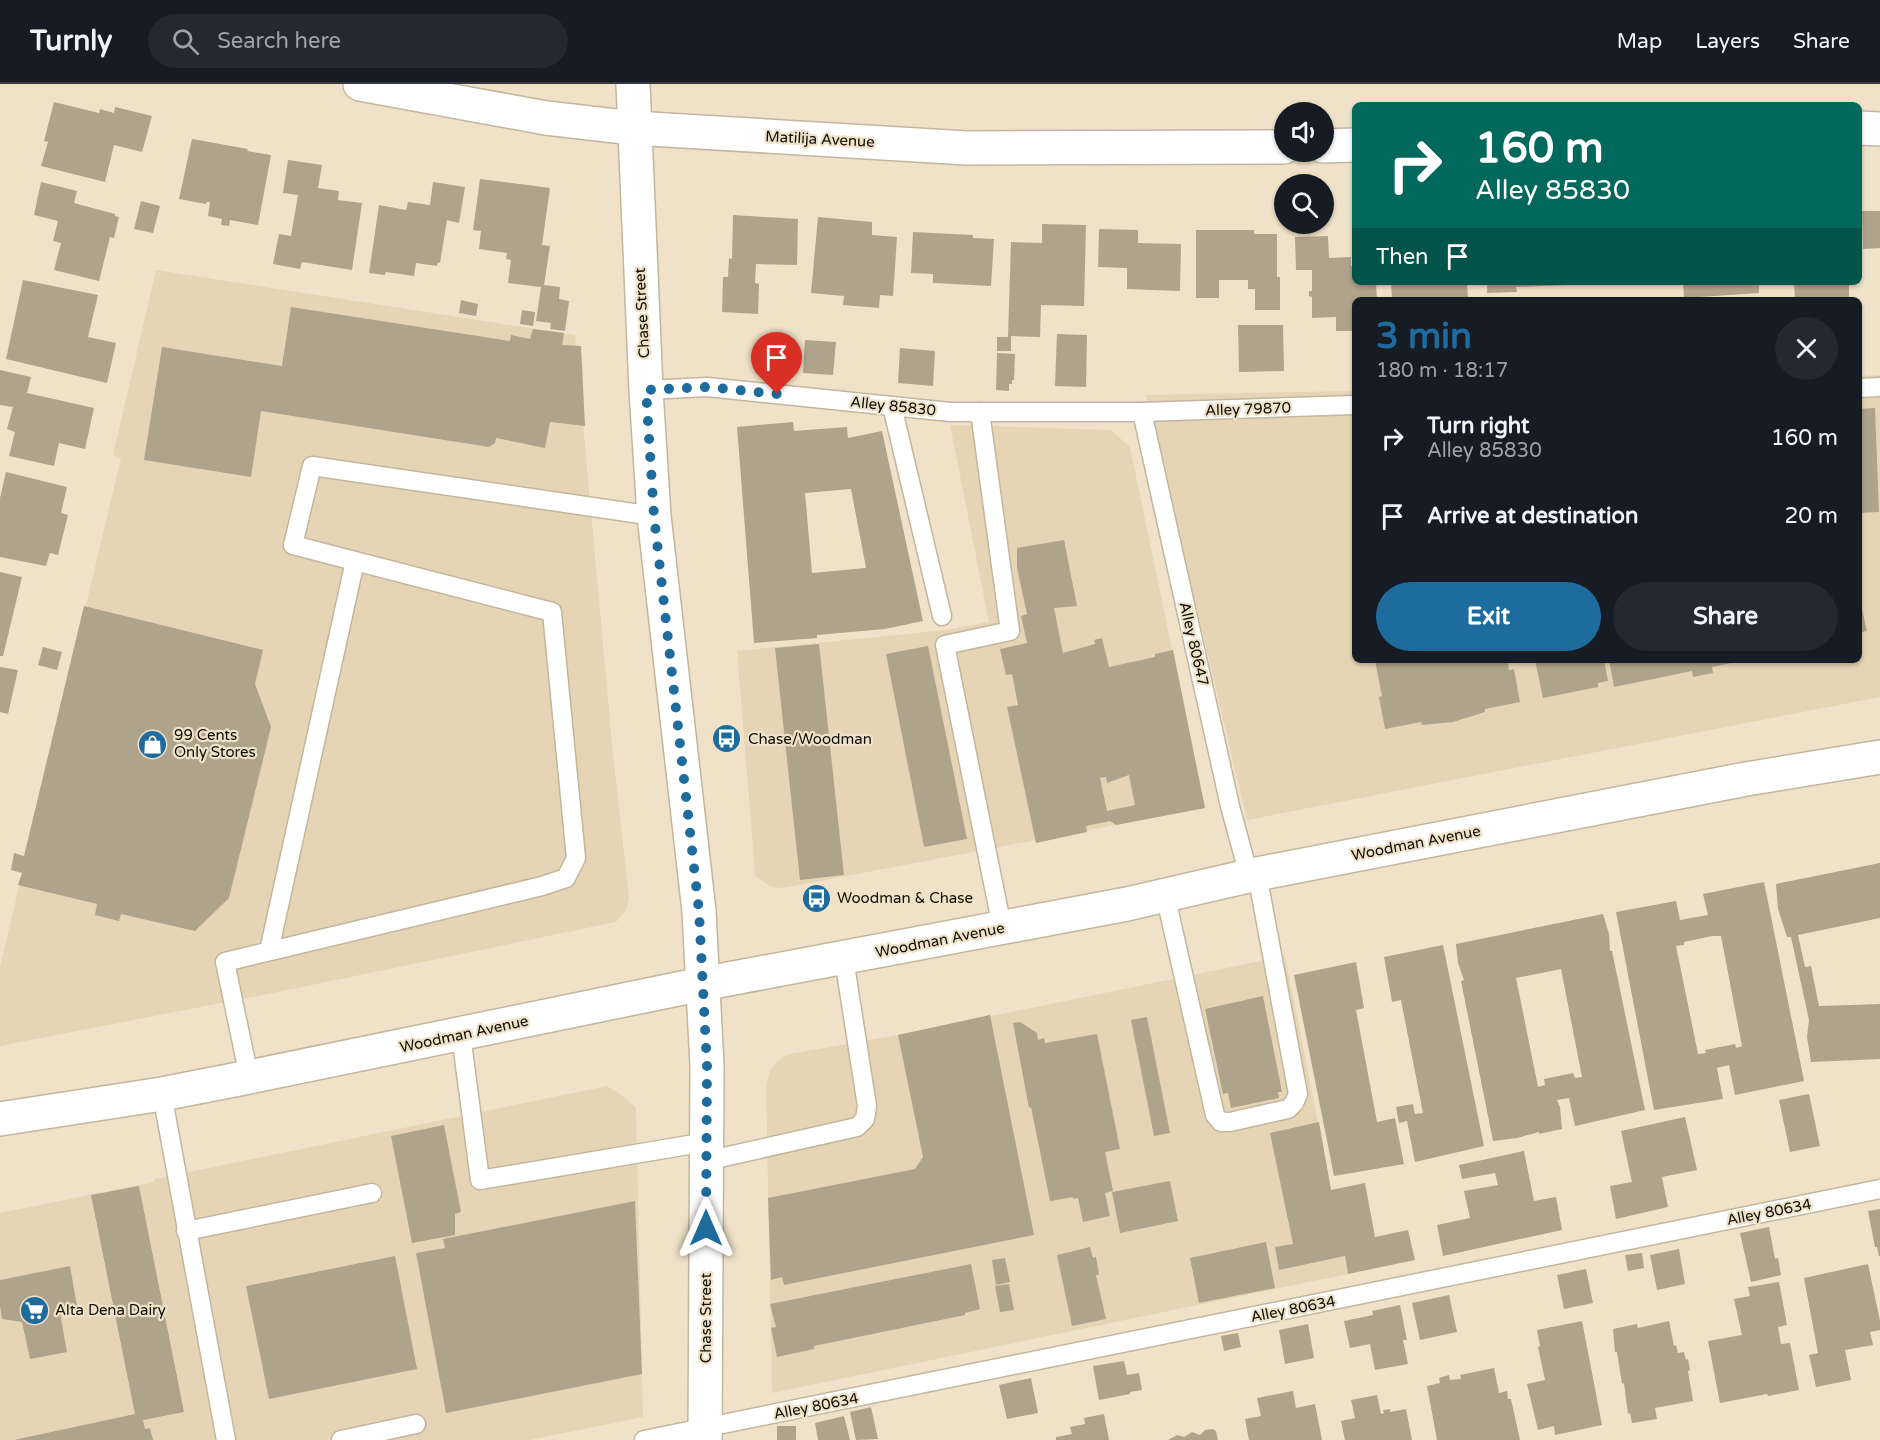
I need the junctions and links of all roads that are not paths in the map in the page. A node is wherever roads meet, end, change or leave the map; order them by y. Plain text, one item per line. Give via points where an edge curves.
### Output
1 (360, 84) edge
2 (633, 84) edge
3 (633, 128) junction
4 (1862, 128) edge
5 (1880, 129) edge
6 (1352, 145) edge
7 (1334, 146) edge
8 (1274, 147) edge
9 (1880, 387) edge
10 (1862, 388) edge
11 (646, 390) junction
12 (1352, 405) edge
13 (892, 406) junction
14 (980, 412) junction
15 (1142, 412) junction
16 (654, 516) junction
17 (355, 561) junction
18 (942, 616) dead end
19 (1880, 757) edge
20 (1253, 875) junction
21 (1165, 894) junction
22 (1002, 927) junction
23 (269, 951) junction
24 (844, 959) junction
25 (702, 984) junction
26 (460, 1035) junction
27 (249, 1077) junction
28 (162, 1094) junction
29 (0, 1119) edge
30 (706, 1152) junction
31 (1880, 1190) edge
32 (372, 1193) dead end
33 (186, 1231) junction
34 (416, 1424) dead end
35 (705, 1434) edge
36 (226, 1440) edge
37 (341, 1440) edge
38 (644, 1440) edge

1 - 3 street, Matilija Avenue via 546,118
2 - 3 street, Chase Street
3 - 8 street, Matilija Avenue via 967,148
3 - 11 street, Chase Street
4 - 5 street
6 - 7 street
9 - 10 lane
11 - 13 lane, Alley 85830 via 707,387
11 - 16 street, Chase Street
12 - 15 lane, Alley 79870
13 - 14 lane, Alley 85830
13 - 18 lane
14 - 15 lane, Alley 85830
14 - 22 lane via 1010,631 945,645
15 - 20 lane, Alley 80647 via 1228,795
16 - 17 lane via 312,466 293,544
16 - 25 street, Chase Street via 699,911
17 - 23 lane
17 - 23 lane via 552,612 576,858 566,878
19 - 20 street, Woodman Avenue via 1746,779
20 - 21 street, Woodman Avenue
20 - 21 lane, Alley 80647 via 1298,1094 1288,1109 1230,1122 1221,1122 1215,1115
21 - 22 street, Woodman Avenue
22 - 24 street, Woodman Avenue
23 - 27 lane via 225,963
24 - 25 street, Woodman Avenue
24 - 30 lane via 867,1106 865,1119 857,1127
25 - 26 street, Woodman Avenue
25 - 30 street, Chase Street via 707,1066
26 - 27 street, Woodman Avenue
26 - 30 lane via 480,1180
27 - 28 street, Woodman Avenue
28 - 29 street, Woodman Avenue
28 - 33 lane
30 - 35 street, Chase Street
31 - 35 lane, Alley 80634
32 - 33 lane
33 - 36 lane
34 - 37 lane
35 - 38 lane, Alley 80634

